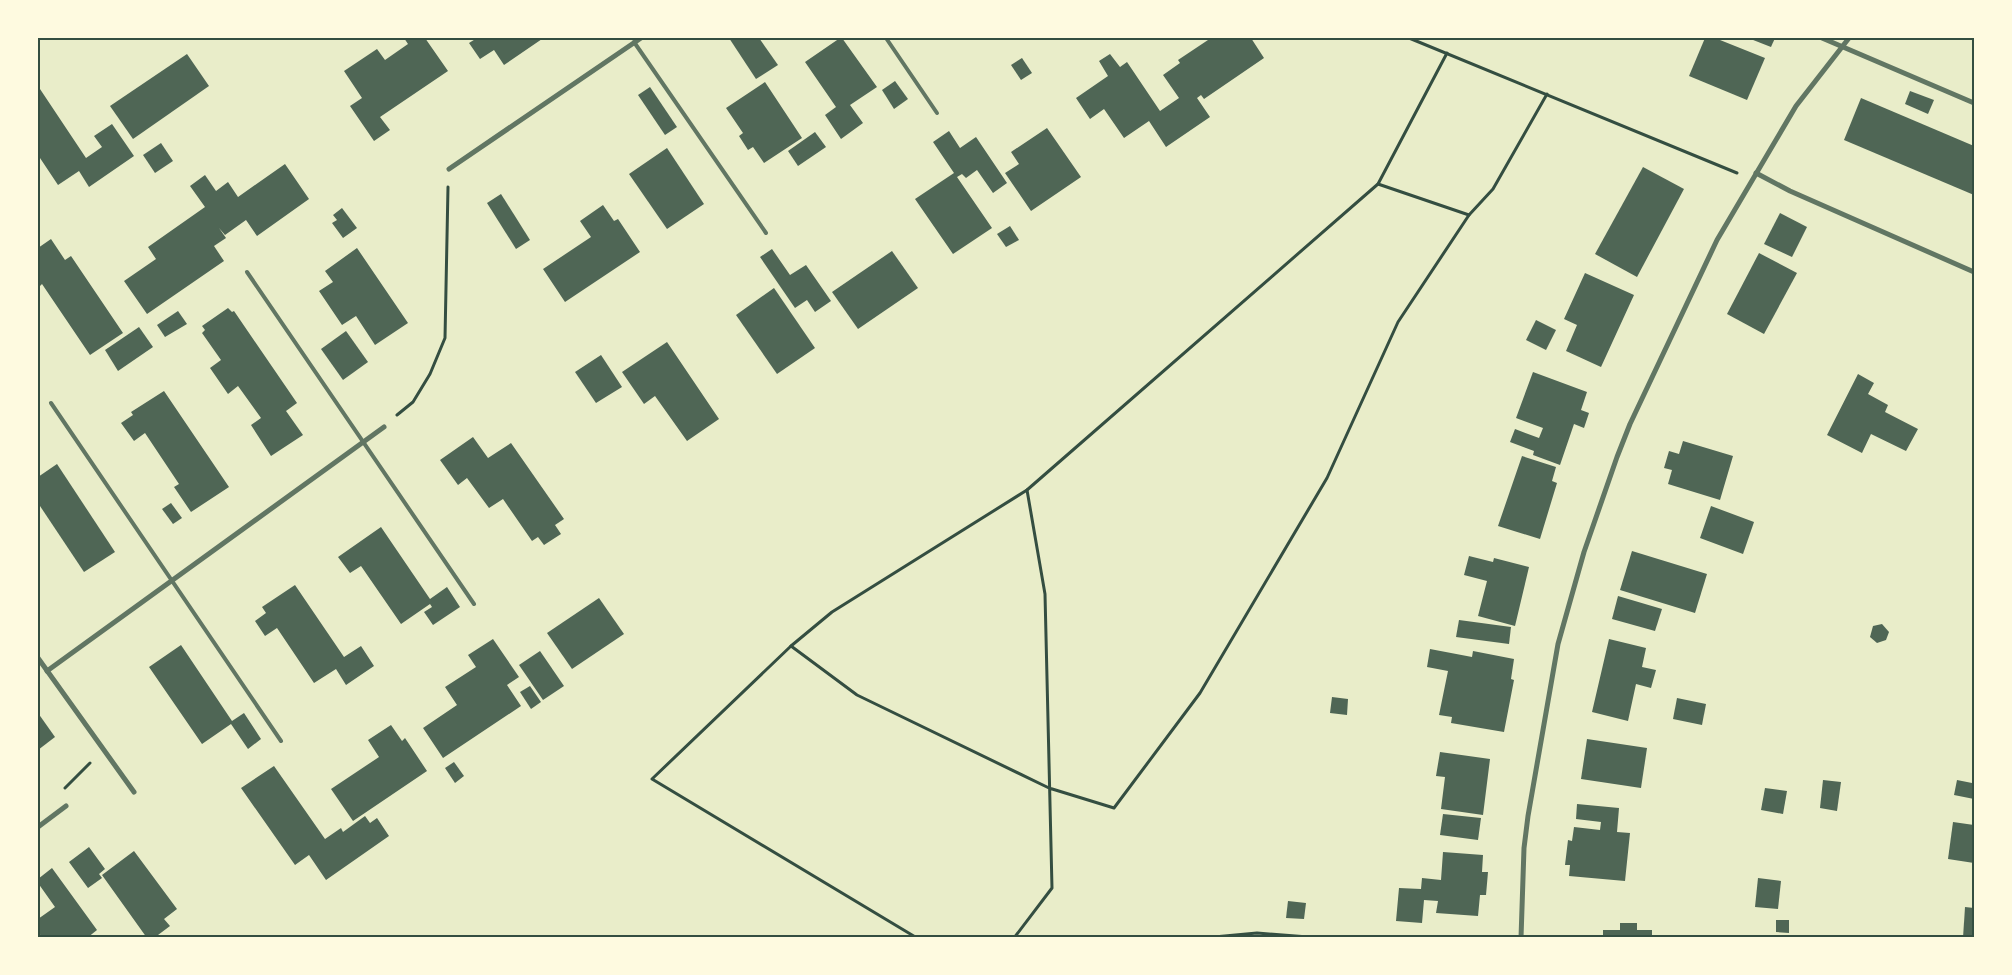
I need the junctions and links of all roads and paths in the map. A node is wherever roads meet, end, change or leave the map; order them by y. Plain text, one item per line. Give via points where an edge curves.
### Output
1 (640, 38) edge
2 (886, 38) edge
3 (1409, 38) edge
4 (1822, 38) edge
5 (1849, 38) edge
6 (634, 42) junction
7 (1842, 46) junction
8 (1447, 53) junction
9 (1547, 94) junction
10 (1974, 103) edge
11 (937, 113) dead end
12 (449, 169) joint
13 (1756, 173) junction
14 (1753, 180) junction
15 (1378, 184) junction
16 (1469, 215) junction
17 (766, 233) dead end
18 (247, 272) dead end
19 (1974, 272) edge
20 (51, 403) dead end
21 (384, 426) joint
22 (364, 441) junction
23 (1027, 490) junction
24 (171, 581) junction
25 (474, 604) dead end
26 (791, 646) junction
27 (38, 658) edge
28 (47, 671) junction
29 (280, 741) dead end
30 (103, 750) junction
31 (1049, 788) junction
32 (134, 792) dead end
33 (66, 806) joint
34 (38, 827) edge
35 (1212, 937) edge
36 (916, 938) edge
37 (1014, 938) edge
38 (1203, 938) edge
39 (1321, 938) edge
40 (1521, 938) edge

1 - 6 street
2 - 11 lane
3 - 8 path
4 - 7 street
5 - 7 street
6 - 12 street
6 - 17 lane
7 - 10 street
7 - 13 street via 1796,106
8 - 9 path
8 - 15 path
9 - 14 path
9 - 16 path via 1493,189
12 - 21 path via 445,338 430,374 413,402
13 - 14 street
13 - 19 street
14 - 40 street via 1700,273 1630,424 1572,590 1555,659 1528,816
15 - 16 path
15 - 23 path
16 - 31 path via 1398,322 1327,478 1200,693 1114,808
18 - 22 lane
20 - 24 lane
21 - 22 street
22 - 24 street
22 - 25 lane
23 - 26 path via 832,612
23 - 31 path via 1045,594
24 - 28 street
24 - 29 lane
26 - 31 path via 857,695
26 - 36 path via 652,779
27 - 28 street
28 - 30 street
30 - 32 street
30 - 33 path via 65,787
31 - 37 path via 1052,888
33 - 34 street
35 - 38 path
35 - 39 path via 1257,933

